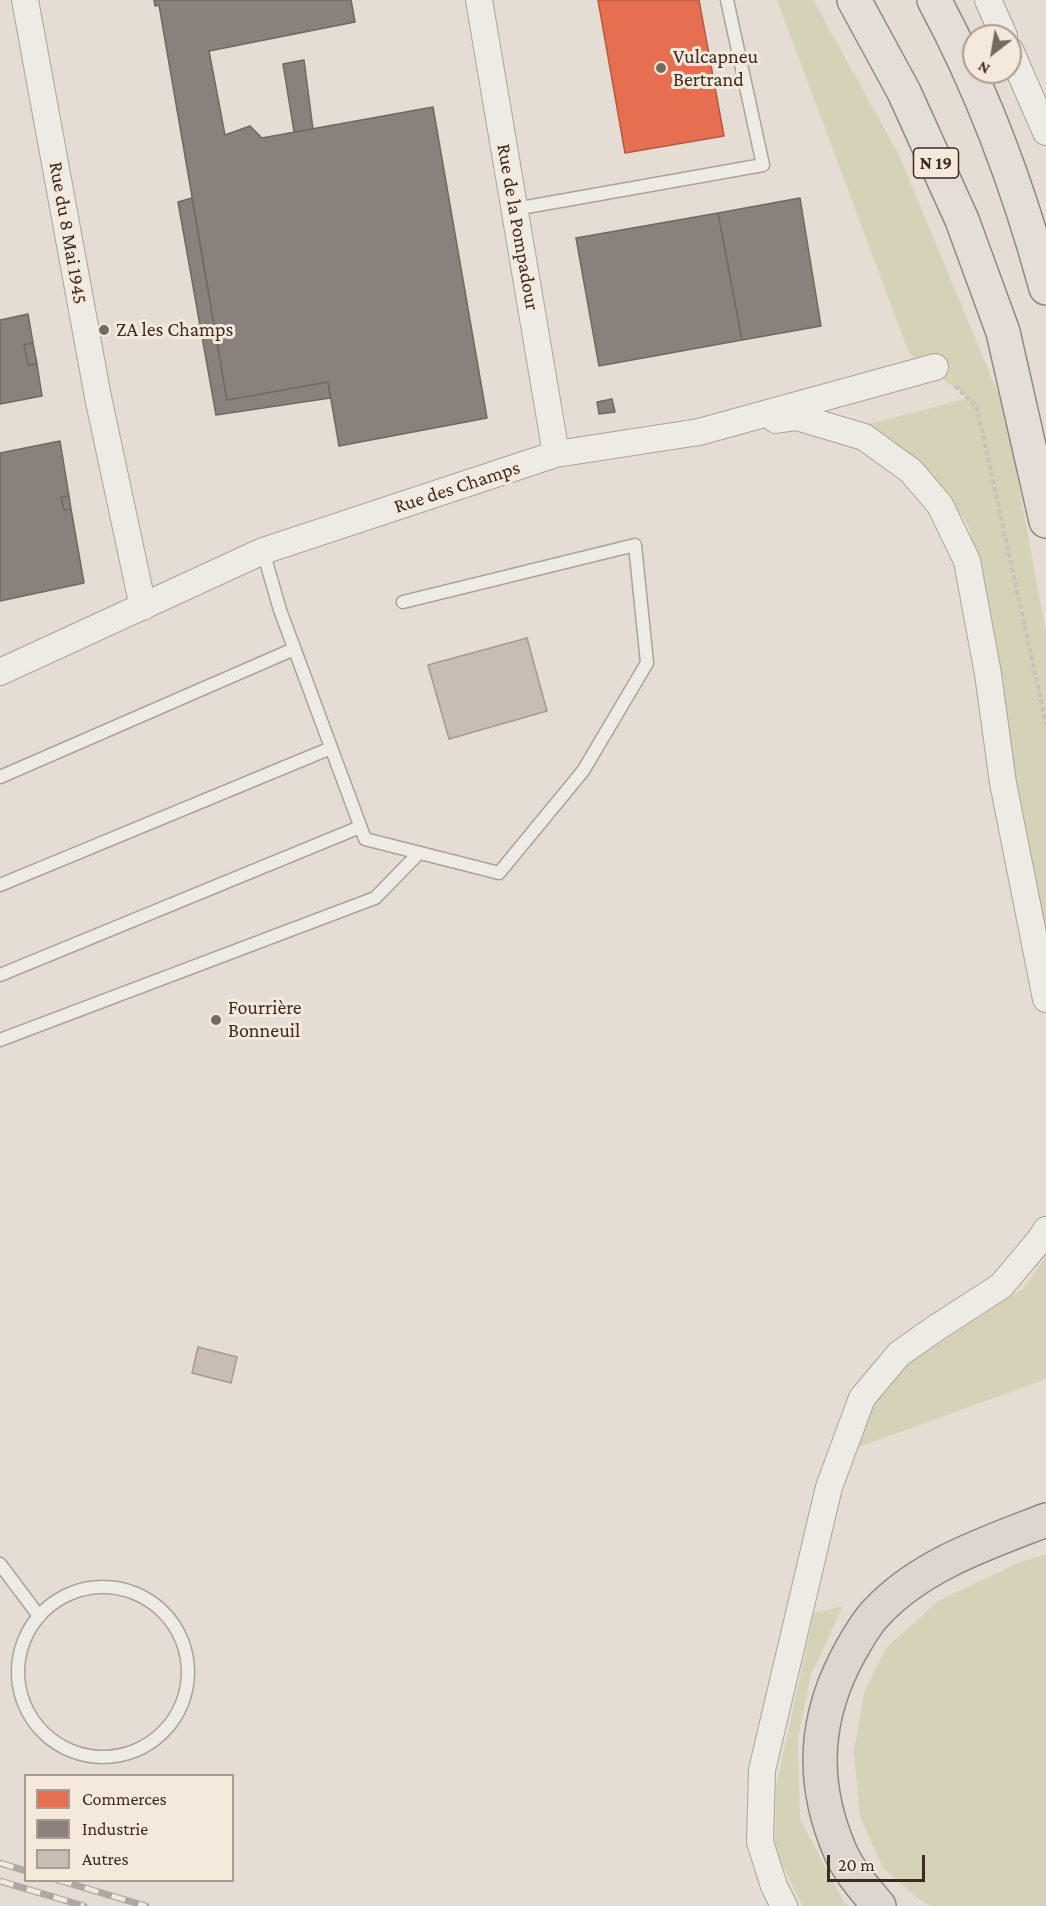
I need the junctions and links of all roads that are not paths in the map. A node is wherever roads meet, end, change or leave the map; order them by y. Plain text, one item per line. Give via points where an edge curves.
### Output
1 (25, 0) edge
2 (479, 0) edge
3 (727, 0) edge
4 (854, 0) edge
5 (934, 0) edge
6 (988, 0) edge
7 (999, 24) edge
8 (1022, 77) edge
9 (1046, 132) edge
10 (515, 209) junction
11 (1042, 273) edge
12 (935, 366) road end
13 (699, 432) junction
14 (556, 454) junction
15 (1046, 521) edge
16 (263, 551) junction
17 (403, 602) dead end
18 (143, 606) junction
19 (294, 649) junction
20 (0, 672) edge
21 (331, 748) junction
22 (0, 777) edge
23 (360, 827) junction
24 (419, 853) junction
25 (0, 885) edge
26 (0, 975) edge
27 (1046, 999) edge
28 (0, 1040) edge
29 (1046, 1230) edge
30 (1046, 1520) edge
31 (0, 1564) edge
32 (39, 1616) junction
33 (784, 1906) edge
34 (879, 1906) edge

1 - 18 street, Rue du 8 Mai 1945 via 98,397
2 - 10 street, Rue de la Pompadour
3 - 10 lane via 763,165
4 - 15 main road, N 19 via 904,92 962,220 1003,332
5 - 11 main road via 995,130
6 - 7 street
8 - 9 street
10 - 14 street, Rue de la Pompadour
12 - 13 street, Rue des Champs
13 - 14 street, Rue des Champs
13 - 27 street via 797,417 864,437 911,471 940,505 967,561 1003,783
14 - 16 street, Rue des Champs
16 - 18 street, Rue des Champs
16 - 19 lane
17 - 24 lane via 634,545 647,663 583,771 499,873
18 - 20 street, Rue des Champs
19 - 21 lane
19 - 22 lane
21 - 23 lane
21 - 25 lane
23 - 24 lane via 365,839
23 - 26 lane
24 - 28 lane via 375,898
29 - 33 street via 1001,1286 898,1354 862,1398 841,1452 829,1487 762,1770 760,1842
30 - 34 highway via 963,1554 901,1591 875,1613 841,1667 822,1721 822,1790 840,1852
31 - 32 lane
32 - 32 lane via 23,1640 17,1670 21,1698 35,1724 56,1745 83,1756 111,1758 138,1751 161,1736 179,1714 188,1688 189,1660 180,1634 164,1611 141,1595 114,1587 86,1588 60,1598

